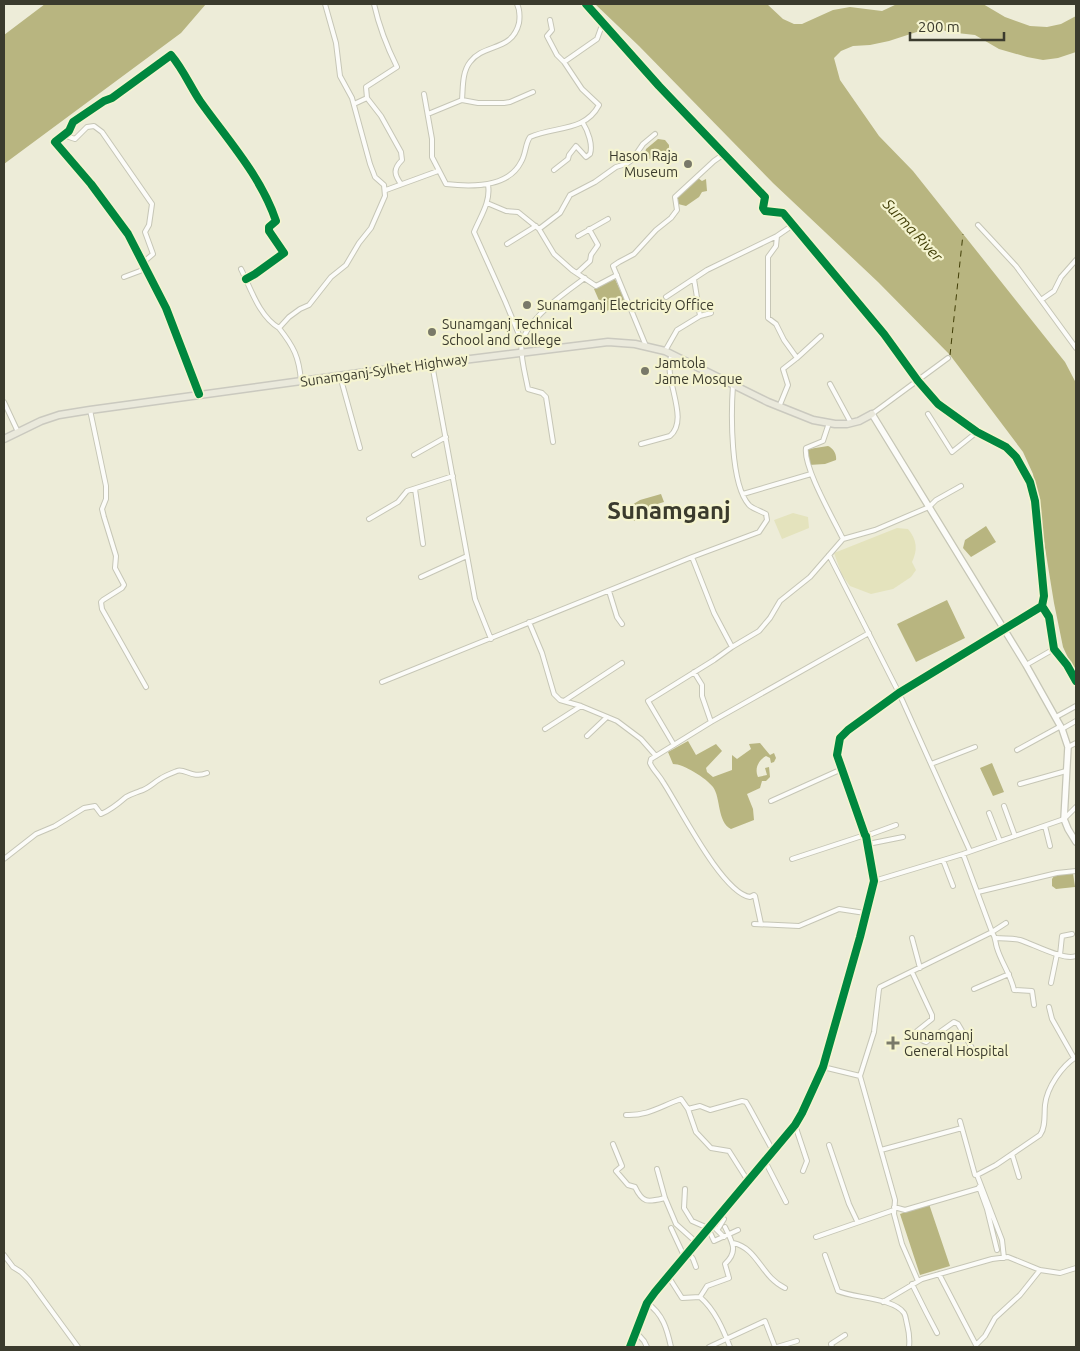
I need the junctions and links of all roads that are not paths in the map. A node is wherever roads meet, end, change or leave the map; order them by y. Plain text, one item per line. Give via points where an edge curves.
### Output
1 (325, 4) edge
2 (374, 4) edge
3 (517, 4) edge
4 (586, 4) edge
5 (550, 20) dead end
6 (604, 26) junction
7 (564, 62) junction
8 (533, 92) dead end
9 (424, 94) dead end
10 (368, 98) junction
11 (462, 100) junction
12 (354, 104) junction
13 (428, 114) junction
14 (583, 123) junction
15 (65, 134) junction
16 (655, 134) dead end
17 (724, 154) junction
18 (554, 170) dead end
19 (438, 171) junction
20 (401, 184) junction
21 (488, 185) junction
22 (386, 190) junction
23 (487, 203) junction
24 (608, 219) dead end
25 (793, 225) junction
26 (978, 225) dead end
27 (537, 228) junction
28 (589, 229) junction
29 (578, 236) dead end
30 (777, 236) junction
31 (507, 244) dead end
32 (1076, 260) edge
33 (145, 267) junction
34 (241, 269) dead end
35 (577, 273) junction
36 (617, 275) junction
37 (124, 277) dead end
38 (585, 278) junction
39 (246, 279) junction
40 (694, 279) junction
41 (666, 297) dead end
42 (1041, 300) junction
43 (711, 313) dead end
44 (700, 316) junction
45 (279, 328) junction
46 (821, 336) dead end
47 (522, 342) junction
48 (646, 346) junction
49 (1076, 348) edge
50 (668, 352) junction
51 (522, 353) junction
52 (797, 358) junction
53 (948, 358) dead end
54 (432, 364) junction
55 (340, 376) junction
56 (301, 381) junction
57 (918, 381) junction
58 (830, 384) dead end
59 (733, 385) junction
60 (199, 394) junction
61 (4, 402) edge
62 (779, 407) junction
63 (90, 410) junction
64 (872, 414) junction
65 (928, 414) dead end
66 (830, 423) junction
67 (851, 423) junction
68 (18, 432) junction
69 (977, 432) junction
70 (446, 436) junction
71 (4, 439) edge
72 (553, 442) dead end
73 (641, 444) dead end
74 (360, 448) dead end
75 (414, 455) dead end
76 (811, 474) junction
77 (453, 476) junction
78 (961, 486) dead end
79 (415, 489) junction
80 (743, 494) junction
81 (929, 507) junction
82 (369, 519) dead end
83 (843, 539) junction
84 (423, 544) dead end
85 (829, 555) junction
86 (467, 556) junction
87 (692, 557) junction
88 (421, 577) dead end
89 (608, 591) junction
90 (1042, 606) junction
91 (529, 622) junction
92 (622, 624) dead end
93 (1003, 629) junction
94 (869, 633) junction
95 (491, 639) junction
96 (732, 646) junction
97 (1054, 649) junction
98 (622, 663) dead end
99 (1026, 665) junction
100 (694, 672) junction
101 (382, 682) dead end
102 (1076, 682) edge
103 (146, 687) dead end
104 (899, 694) junction
105 (564, 701) junction
106 (581, 706) junction
107 (1076, 706) edge
108 (607, 717) junction
109 (1056, 717) junction
110 (1076, 721) edge
111 (711, 722) junction
112 (1062, 727) junction
113 (545, 729) dead end
114 (587, 736) dead end
115 (1076, 743) edge
116 (674, 745) junction
117 (975, 747) dead end
118 (1068, 747) junction
119 (1016, 750) dead end
120 (656, 756) junction
121 (931, 764) junction
122 (842, 768) junction
123 (1066, 770) junction
124 (207, 773) dead end
125 (1020, 784) dead end
126 (771, 801) dead end
127 (1004, 806) dead end
128 (1076, 807) edge
129 (989, 813) dead end
130 (1064, 819) junction
131 (896, 825) dead end
132 (1045, 826) junction
133 (865, 835) junction
134 (1015, 836) junction
135 (903, 837) dead end
136 (1000, 841) junction
137 (1076, 842) edge
138 (868, 844) junction
139 (1050, 846) dead end
140 (970, 851) junction
141 (963, 854) junction
142 (4, 859) edge
143 (792, 860) dead end
144 (943, 860) junction
145 (1076, 871) edge
146 (874, 881) junction
147 (953, 886) dead end
148 (978, 892) junction
149 (865, 913) junction
150 (1006, 923) dead end
151 (754, 924) dead end
152 (761, 924) junction
153 (992, 932) junction
154 (1072, 934) dead end
155 (912, 938) dead end
156 (996, 938) junction
157 (1058, 954) junction
158 (1076, 956) edge
159 (920, 968) junction
160 (912, 972) junction
161 (1009, 974) junction
162 (1051, 984) dead end
163 (974, 989) dead end
164 (1034, 1005) dead end
165 (1048, 1007) dead end
166 (972, 1048) dead end
167 (1075, 1057) edge
168 (823, 1067) junction
169 (860, 1076) junction
170 (688, 1109) junction
171 (626, 1115) dead end
172 (960, 1120) dead end
173 (795, 1125) junction
174 (962, 1128) junction
175 (613, 1144) dead end
176 (829, 1145) dead end
177 (881, 1150) junction
178 (773, 1151) junction
179 (1012, 1154) junction
180 (765, 1161) junction
181 (657, 1169) dead end
182 (803, 1171) dead end
183 (976, 1175) junction
184 (1019, 1177) dead end
185 (748, 1181) junction
186 (980, 1188) junction
187 (685, 1189) dead end
188 (665, 1198) junction
189 (786, 1202) dead end
190 (894, 1208) junction
191 (724, 1219) dead end
192 (857, 1222) junction
193 (712, 1223) junction
194 (725, 1227) dead end
195 (671, 1228) dead end
196 (708, 1228) junction
197 (718, 1229) junction
198 (738, 1230) dead end
199 (729, 1234) junction
200 (724, 1237) junction
201 (816, 1237) dead end
202 (696, 1242) junction
203 (733, 1243) junction
204 (998, 1250) dead end
205 (688, 1252) junction
206 (4, 1255) edge
207 (825, 1255) dead end
208 (684, 1256) junction
209 (1004, 1258) junction
210 (696, 1267) dead end
211 (1076, 1268) edge
212 (1040, 1270) junction
213 (939, 1274) junction
214 (668, 1276) junction
215 (918, 1281) junction
216 (912, 1284) junction
217 (785, 1288) dead end
218 (700, 1297) junction
219 (883, 1302) junction
220 (647, 1303) junction
221 (636, 1332) junction
222 (937, 1332) dead end
223 (845, 1335) dead end
224 (726, 1338) junction
225 (797, 1341) dead end
226 (78, 1347) edge
227 (630, 1347) edge
228 (647, 1347) edge
229 (671, 1347) edge
230 (709, 1347) edge
231 (730, 1347) edge
232 (776, 1347) edge
233 (832, 1347) edge
234 (909, 1347) edge

1 - 12 street via 336,43 340,76
2 - 10 street via 386,46 397,67 366,87
3 - 11 street via 520,15 512,39 471,60 464,76
4 - 6 street
5 - 7 street via 552,30 547,36
6 - 7 street via 597,39
6 - 17 street
7 - 14 street via 582,89 599,105
8 - 11 street via 504,103
9 - 13 street
10 - 12 street
10 - 20 street via 382,116 401,152 402,160 395,167 395,175
11 - 13 street
12 - 22 street via 370,164 375,177
13 - 19 street via 432,156
14 - 18 street via 592,148 590,154 586,157 576,146 568,160
14 - 21 street via 530,137 520,165 510,176
15 - 33 street via 55,142 128,234
15 - 33 street via 74,139 94,126 102,132 152,204 145,232 153,254 146,260
15 - 39 street via 73,122 171,55 240,156 276,221 269,231 284,253
16 - 27 street via 632,160 570,195 560,213
17 - 25 street via 765,197 764,210 783,213
17 - 36 street via 675,197 677,210 671,218 634,254 613,266
19 - 20 street
19 - 21 street via 448,184
20 - 22 street
21 - 23 street
22 - 45 street via 371,228 349,262 331,277 309,305 289,317
23 - 27 street via 518,212
23 - 47 street via 474,232
24 - 28 street
25 - 30 street
25 - 57 street via 884,334
26 - 42 street via 1016,266
27 - 31 street
27 - 35 street via 554,254
28 - 29 street
28 - 35 street via 598,245 590,261
30 - 40 street
30 - 52 street via 776,246 768,257 768,318 776,324
32 - 42 street via 1061,277 1054,292
33 - 37 street
33 - 60 street via 166,308
34 - 39 street
35 - 38 street
36 - 38 street via 596,286
36 - 48 street
38 - 47 street via 555,300
39 - 45 street via 263,313 270,323
40 - 41 street
40 - 44 street
42 - 49 street
43 - 44 street
44 - 50 street via 677,330
45 - 56 street via 297,355
46 - 52 street
47 - 51 street
48 - 50 main road, Sunamganj-Sylhet Highway
48 - 51 main road, Sunamganj-Sylhet Highway via 608,342
50 - 59 main road, Sunamganj-Sylhet Highway
50 - 73 street via 677,410 676,426 670,436
51 - 54 main road, Sunamganj-Sylhet Highway
51 - 72 street via 528,389 542,392 546,397
52 - 62 street via 782,369 788,385
53 - 57 street
54 - 55 main road, Sunamganj-Sylhet Highway
54 - 70 street
55 - 56 main road, Sunamganj-Sylhet Highway
55 - 74 street
56 - 60 main road, Sunamganj-Sylhet Highway
57 - 64 street
57 - 69 street via 938,404
58 - 67 street
59 - 62 main road, Sunamganj-Sylhet Highway
59 - 80 street via 732,438 739,487
60 - 63 main road, Sunamganj-Sylhet Highway
61 - 68 street
62 - 66 main road, Sunamganj-Sylhet Highway
63 - 68 main road, Sunamganj-Sylhet Highway via 59,415
63 - 103 street via 106,486 102,510 116,556 115,568 124,585 102,600 102,609
64 - 67 main road, Sunamganj-Sylhet Highway
64 - 81 main road
65 - 69 street via 951,452
66 - 67 main road, Sunamganj-Sylhet Highway
66 - 76 street via 823,441 805,450
68 - 71 main road, Sunamganj-Sylhet Highway
69 - 90 street via 1006,447 1016,457 1030,482 1035,501 1044,596
70 - 75 street
70 - 77 street
76 - 80 street
76 - 83 street
77 - 79 street
77 - 86 street
78 - 81 street
79 - 82 street via 407,491 398,502
79 - 84 street
80 - 87 street via 750,506 766,514 767,520 759,532
81 - 83 street via 875,530
81 - 93 main road
83 - 85 street
85 - 94 street
85 - 96 street via 810,577 780,601 759,631
86 - 88 street
86 - 95 street via 475,599
87 - 89 street
87 - 96 street
89 - 91 street
89 - 92 street
90 - 93 street
90 - 97 street via 1049,617
91 - 95 street
91 - 105 street via 554,694
93 - 99 main road
93 - 104 street
94 - 104 street
94 - 111 street
95 - 101 street
96 - 100 street
97 - 99 street
97 - 102 street
98 - 105 street
99 - 109 main road
100 - 111 street via 702,685 702,696
100 - 116 street via 648,701
104 - 121 street
104 - 122 street via 840,738 837,755
105 - 106 street
106 - 108 street
106 - 113 street
107 - 109 street
108 - 114 street
108 - 120 street via 618,721 641,739
109 - 112 main road
110 - 112 street
111 - 116 street
112 - 118 main road
112 - 119 street
115 - 118 street
116 - 120 street
117 - 121 street
118 - 123 main road
120 - 152 street via 651,759 652,768 727,882 746,896 755,896
121 - 140 street
122 - 126 street
122 - 133 street
123 - 125 street
123 - 130 main road
124 - 142 street via 193,776 176,771 101,814 96,806 84,808 31,837
127 - 134 street
128 - 130 street
129 - 136 street
130 - 132 street
130 - 137 main road
131 - 133 street
132 - 134 street
132 - 139 street
133 - 138 street
133 - 143 street
134 - 136 street
135 - 138 street
136 - 140 street
138 - 146 street
140 - 141 street
141 - 144 street
141 - 148 street
144 - 146 street
144 - 147 street
145 - 148 street
146 - 149 street
148 - 153 street
149 - 152 street via 839,909 799,926
149 - 168 street
150 - 153 street
151 - 152 street
153 - 156 street
153 - 159 street
154 - 157 street via 1062,936
155 - 159 street
156 - 157 street via 1018,940
156 - 161 street via 996,947
157 - 158 street
157 - 162 street
159 - 160 street
160 - 166 street via 932,1015 917,1031 922,1041 926,1042 954,1022
160 - 169 street via 879,989 874,1032
161 - 163 street
161 - 164 street via 1014,990 1032,991
165 - 167 street
167 - 179 street via 1063,1068 1047,1095 1042,1132
168 - 169 street
168 - 173 street
169 - 177 street
170 - 171 street via 681,1099 638,1116
170 - 178 street via 700,1106 710,1110 746,1102
170 - 185 street via 696,1132 711,1148 729,1151
172 - 174 street
173 - 178 street
173 - 182 street via 807,1161
174 - 177 street
174 - 183 street
175 - 188 street via 622,1166 616,1171 628,1185 635,1187 640,1198 650,1202
176 - 192 street
177 - 190 street via 895,1200
178 - 180 street
179 - 183 street
179 - 184 street
180 - 185 street
180 - 189 street
181 - 188 street
183 - 186 street
183 - 209 street via 1002,1240
185 - 193 street
186 - 190 street via 905,1210
186 - 204 street
187 - 196 street via 684,1208 692,1221
188 - 202 street via 676,1224
190 - 192 street
190 - 215 street via 902,1244
191 - 197 street
192 - 201 street
193 - 196 street
193 - 197 street
194 - 199 street
195 - 208 street
196 - 200 street via 714,1241
196 - 202 street
197 - 200 street
198 - 199 street
199 - 200 street
199 - 203 street
202 - 205 street
203 - 217 street via 747,1248 774,1283
203 - 218 street via 731,1258 725,1264 729,1278 707,1286
205 - 208 street
205 - 210 street
206 - 226 street via 12,1267 34,1286
207 - 219 street via 838,1290
208 - 214 street
209 - 212 street
209 - 213 street
211 - 212 street via 1060,1273
212 - 213 street via 976,1345
213 - 215 street
214 - 218 street via 682,1298
214 - 220 street
215 - 216 street
216 - 219 street
216 - 222 street
218 - 224 street via 712,1311
219 - 234 street via 905,1314
220 - 221 street
220 - 229 street via 661,1315
221 - 227 street
221 - 228 street
223 - 233 street via 831,1344
224 - 230 street
224 - 231 street
224 - 232 street via 765,1321
225 - 232 street

